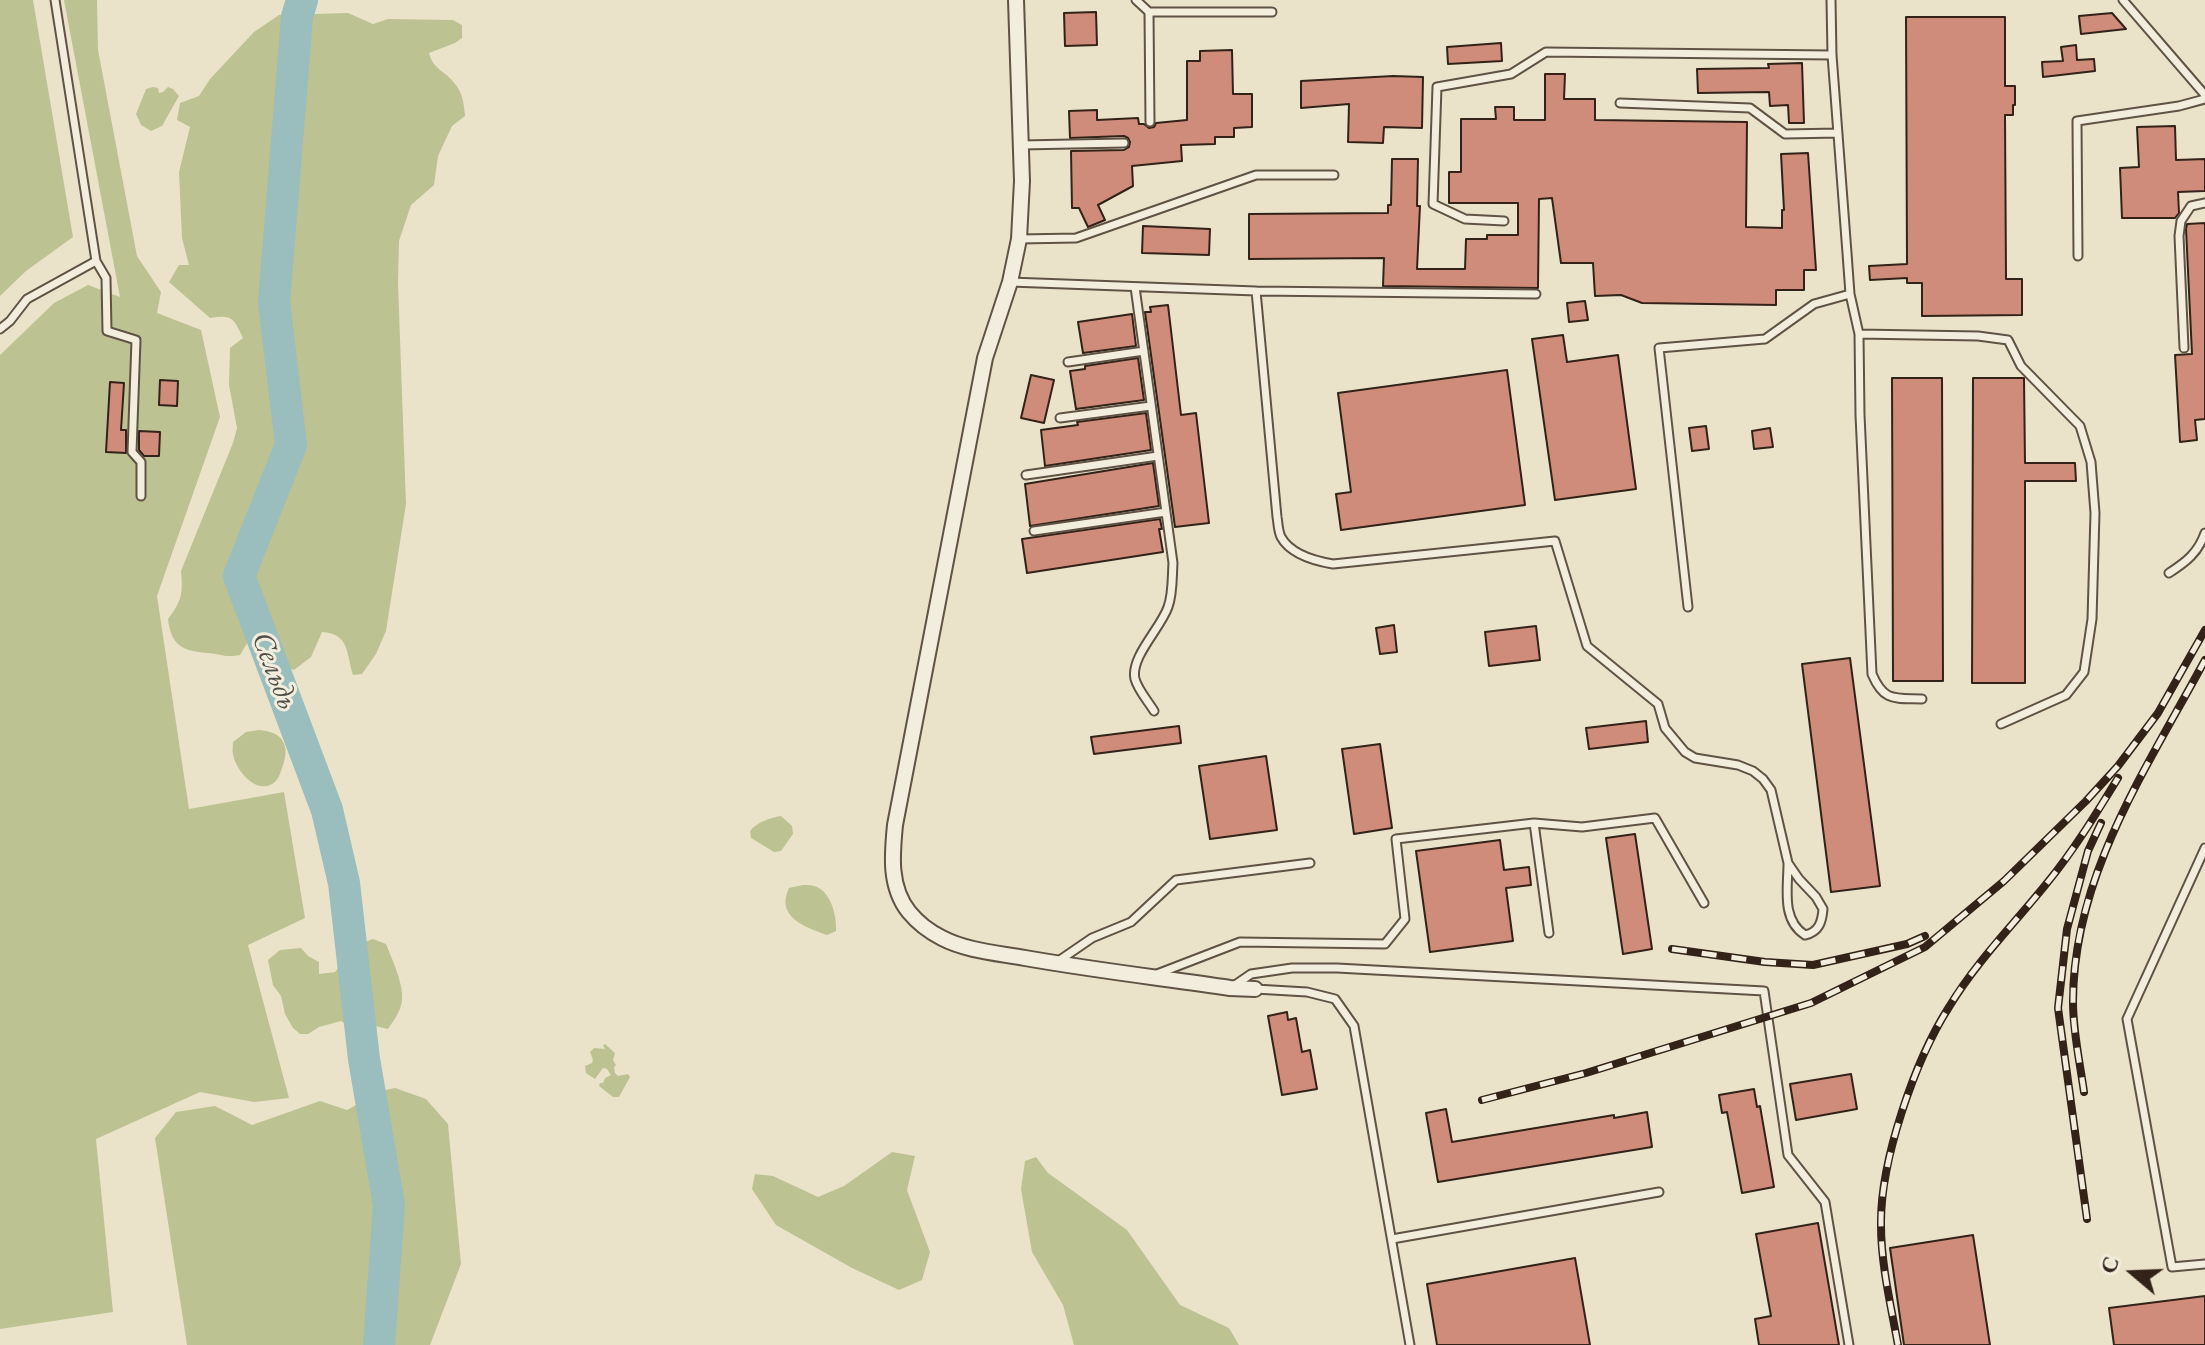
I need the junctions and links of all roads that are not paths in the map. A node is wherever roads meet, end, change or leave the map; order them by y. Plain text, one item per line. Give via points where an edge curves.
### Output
1 (55, 0) edge
2 (1016, 0) edge
3 (1136, 0) edge
4 (1831, 0) edge
5 (2123, 0) edge
6 (1149, 12) junction
7 (1272, 12) dead end
8 (1832, 55) junction
9 (2205, 97) edge
10 (1620, 103) dead end
11 (1150, 122) dead end
12 (1838, 133) junction
13 (1124, 143) dead end
14 (1021, 145) junction
15 (1334, 175) dead end
16 (2205, 203) edge
17 (1504, 221) dead end
18 (1019, 239) junction
19 (2078, 256) dead end
20 (96, 261) junction
21 (1010, 282) junction
22 (1135, 287) junction
23 (1256, 291) junction
24 (1536, 294) dead end
25 (1850, 294) junction
26 (0, 329) edge
27 (1859, 334) junction
28 (2184, 348) dead end
29 (1144, 351) junction
30 (1068, 362) dead end
31 (1151, 406) junction
32 (1060, 418) dead end
33 (1158, 456) junction
34 (1026, 475) dead end
35 (141, 496) dead end
36 (1166, 512) junction
37 (1034, 531) dead end
38 (2205, 533) edge
39 (2169, 573) dead end
40 (1688, 607) dead end
41 (1922, 699) dead end
42 (1154, 711) dead end
43 (2001, 724) dead end
44 (1534, 823) junction
45 (2205, 848) edge
46 (1310, 863) dead end
47 (1788, 863) junction
48 (1704, 903) dead end
49 (1549, 933) dead end
50 (1055, 963) junction
51 (1151, 977) junction
52 (1230, 988) junction
53 (1255, 989) joint
54 (1659, 1192) dead end
55 (1392, 1239) junction
56 (2205, 1264) edge
57 (1410, 1345) edge
58 (1849, 1345) edge

1 - 20 lane
2 - 14 street
3 - 6 lane
4 - 8 lane
5 - 9 lane
6 - 7 lane
6 - 11 lane
8 - 12 lane
8 - 17 lane via 1546,52 1511,74 1437,87 1433,204 1465,219
9 - 19 lane via 2179,106 2077,121
10 - 12 lane via 1750,108 1785,134
12 - 25 lane
13 - 14 lane
14 - 18 street
15 - 18 lane via 1256,175 1076,238
16 - 28 lane via 2191,206 2181,221
18 - 21 street
20 - 26 lane via 27,299
20 - 35 lane via 106,278 107,331 136,340 132,452 141,462
21 - 22 lane
21 - 50 street via 972,419 892,862 907,911 944,939
22 - 23 lane
22 - 29 lane
23 - 24 lane
23 - 47 lane via 1277,517 1281,536 1294,550 1312,561 1333,564 1555,541 1587,646 1658,704 1665,728 1685,752 1738,765 1763,779 1771,790
25 - 27 lane
25 - 40 lane via 1814,304 1765,339 1659,348
27 - 41 lane via 1872,674 1890,698
27 - 43 lane via 2008,340 2021,366 2080,426 2091,462 2095,513 2092,619 2084,672 2066,695
29 - 30 lane
29 - 31 lane
31 - 32 lane
31 - 33 lane
33 - 34 lane
33 - 36 lane
36 - 37 lane
36 - 42 lane via 1173,563 1169,606 1134,671
38 - 39 lane via 2189,560
44 - 48 lane via 1582,827 1655,818
44 - 49 lane
44 - 51 lane via 1396,839 1405,919 1385,944 1240,942
45 - 56 lane via 2127,1019 2172,1267
46 - 50 lane via 1176,880 1131,922 1092,938
47 - 47 lane via 1823,909 1813,933 1805,935 1789,917
50 - 51 street
51 - 52 street
52 - 53 street
52 - 58 lane via 1251,974 1337,968 1764,991 1788,1155 1825,1202
53 - 55 lane via 1335,999 1354,1026
54 - 55 lane
55 - 57 lane

